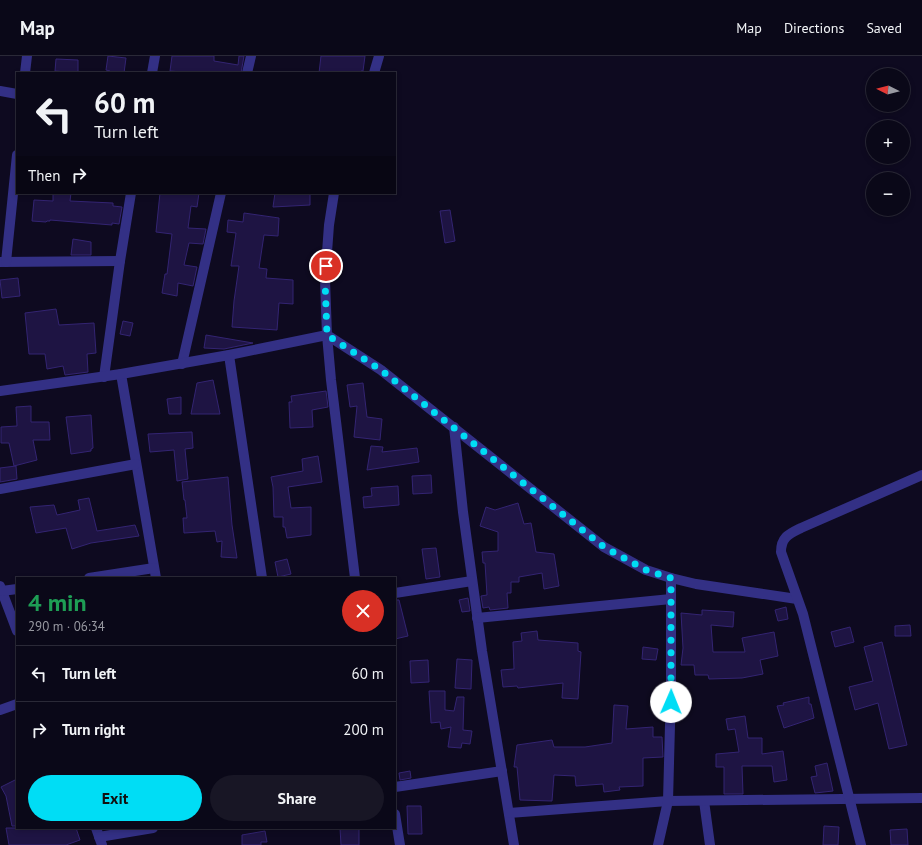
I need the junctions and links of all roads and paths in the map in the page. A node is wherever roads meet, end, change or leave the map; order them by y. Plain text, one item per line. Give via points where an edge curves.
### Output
1 (27, 56) edge
2 (155, 56) edge
3 (251, 56) edge
4 (379, 56) edge
5 (25, 72) edge
6 (152, 72) edge
7 (247, 72) edge
8 (374, 72) edge
9 (0, 91) edge
10 (16, 94) edge
11 (16, 163) edge
12 (131, 194) edge
13 (221, 194) edge
14 (334, 194) edge
15 (120, 261) junction
16 (3, 262) edge
17 (327, 335) junction
18 (229, 355) junction
19 (182, 364) junction
20 (121, 374) junction
21 (104, 377) junction
22 (0, 392) edge
23 (454, 427) junction
24 (136, 464) junction
25 (922, 476) edge
26 (0, 489) edge
27 (155, 573) edge
28 (103, 577) edge
29 (262, 577) edge
30 (355, 577) edge
31 (671, 578) junction
32 (472, 581) junction
33 (1, 589) edge
34 (16, 589) edge
35 (396, 593) edge
36 (671, 599) junction
37 (797, 599) junction
38 (477, 618) junction
39 (16, 628) edge
40 (16, 704) edge
41 (0, 710) edge
42 (502, 771) junction
43 (396, 787) edge
44 (922, 798) edge
45 (850, 799) junction
46 (668, 801) junction
47 (704, 801) junction
48 (509, 813) junction
49 (396, 820) edge
50 (147, 829) edge
51 (99, 837) edge
52 (400, 845) edge
53 (514, 845) edge
54 (658, 845) edge
55 (710, 845) edge
56 (861, 845) edge

1 - 5 street
2 - 6 street
3 - 7 street
4 - 8 street
9 - 10 street
11 - 16 street
12 - 15 street
13 - 19 street
14 - 17 street via 325,280
15 - 16 street
15 - 21 street
17 - 18 street
17 - 23 street via 381,370
17 - 30 street via 331,388
18 - 19 street
18 - 29 street
19 - 20 street
20 - 21 street
20 - 24 street
21 - 22 street
23 - 31 street via 604,547 646,570
23 - 32 street
24 - 26 street
24 - 27 street
25 - 37 street via 785,537 781,544 781,552
27 - 28 street
31 - 36 street
31 - 37 street
32 - 35 street
32 - 38 street
33 - 34 street
33 - 39 street
36 - 38 street
36 - 46 street
37 - 45 street
38 - 42 street
40 - 41 street
42 - 43 street
42 - 48 street
44 - 45 street
45 - 47 street
45 - 56 street
46 - 47 street
46 - 48 street
46 - 54 street
47 - 55 street
48 - 53 street
49 - 52 street
50 - 51 street

